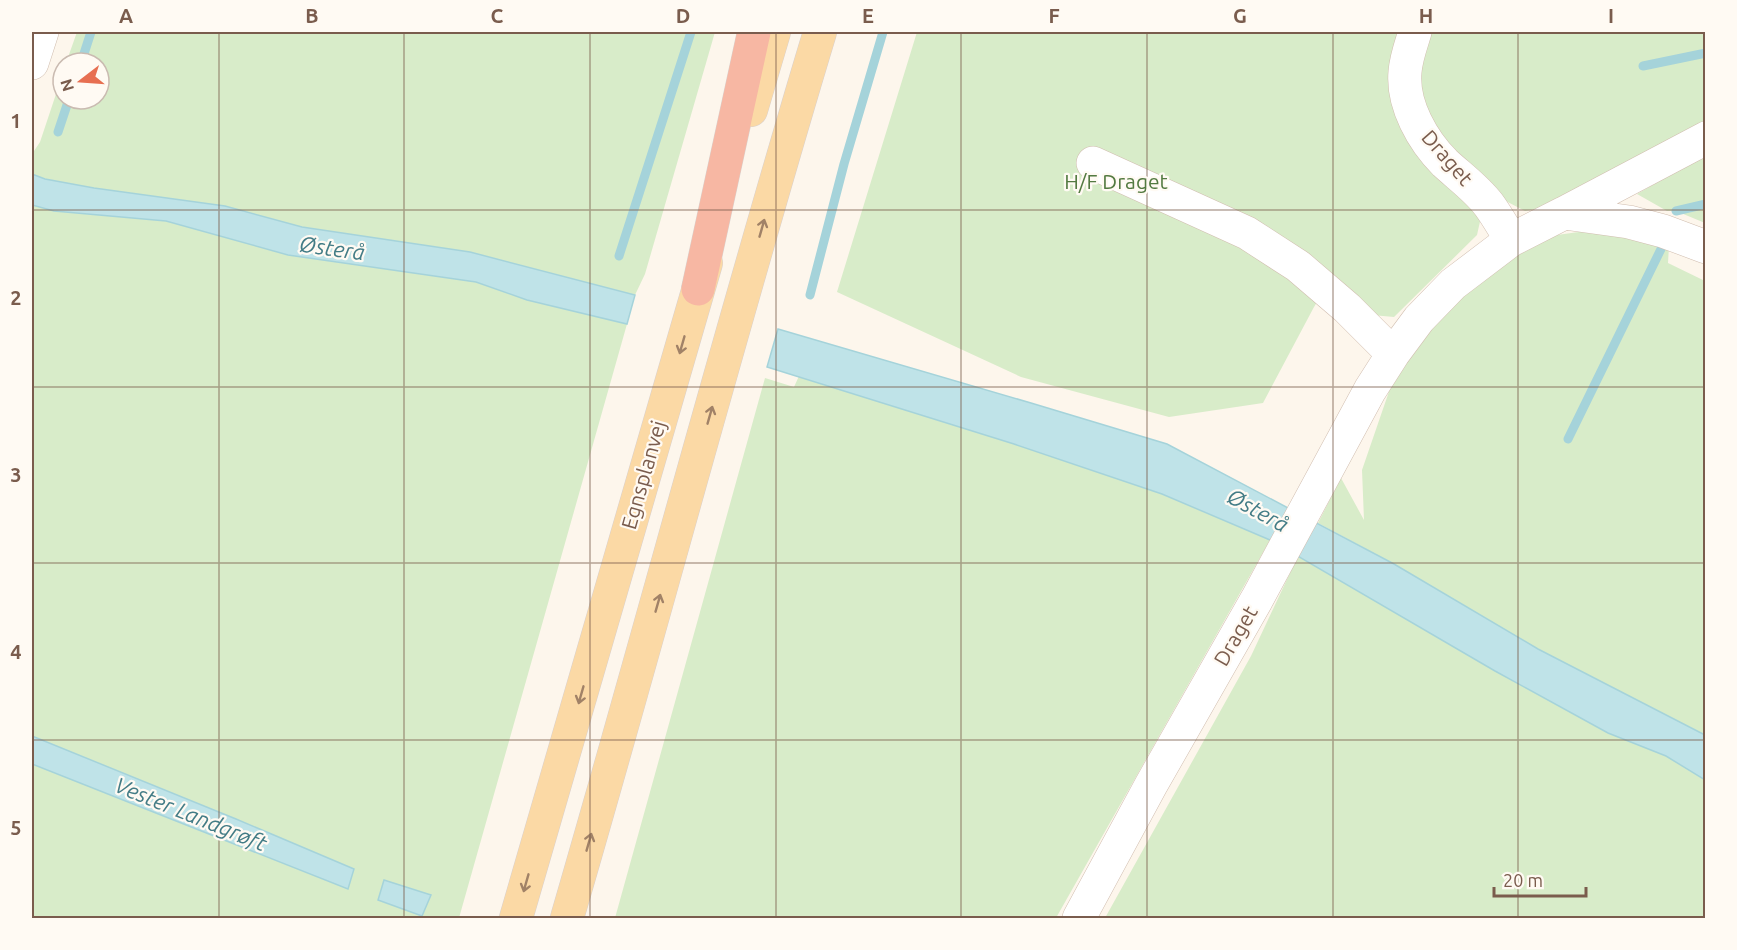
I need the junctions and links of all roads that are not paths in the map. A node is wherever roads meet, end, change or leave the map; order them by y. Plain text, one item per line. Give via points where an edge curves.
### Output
1 (42, 32) edge
2 (754, 32) edge
3 (774, 32) edge
4 (820, 32) edge
5 (1415, 32) edge
6 (32, 63) edge
7 (1706, 138) edge
8 (1093, 164) dead end
9 (1564, 213) junction
10 (1511, 240) junction
11 (1706, 247) edge
12 (698, 289) junction
13 (1393, 354) junction
14 (516, 918) edge
15 (567, 918) edge
16 (1079, 918) edge

1 - 6 street
2 - 12 highway
3 - 12 main road, Egnsplanvej
15 -> 4 main road
5 - 10 street, Draget via 1405,73 1406,94 1415,120 1443,161 1488,203
7 - 9 street, Draget
8 - 13 street via 1248,233 1298,266
9 - 10 street, Draget
9 - 11 street via 1629,222
10 - 13 street, Draget via 1453,284 1419,319
12 -> 14 main road, Egnsplanvej
13 - 16 street, Draget

